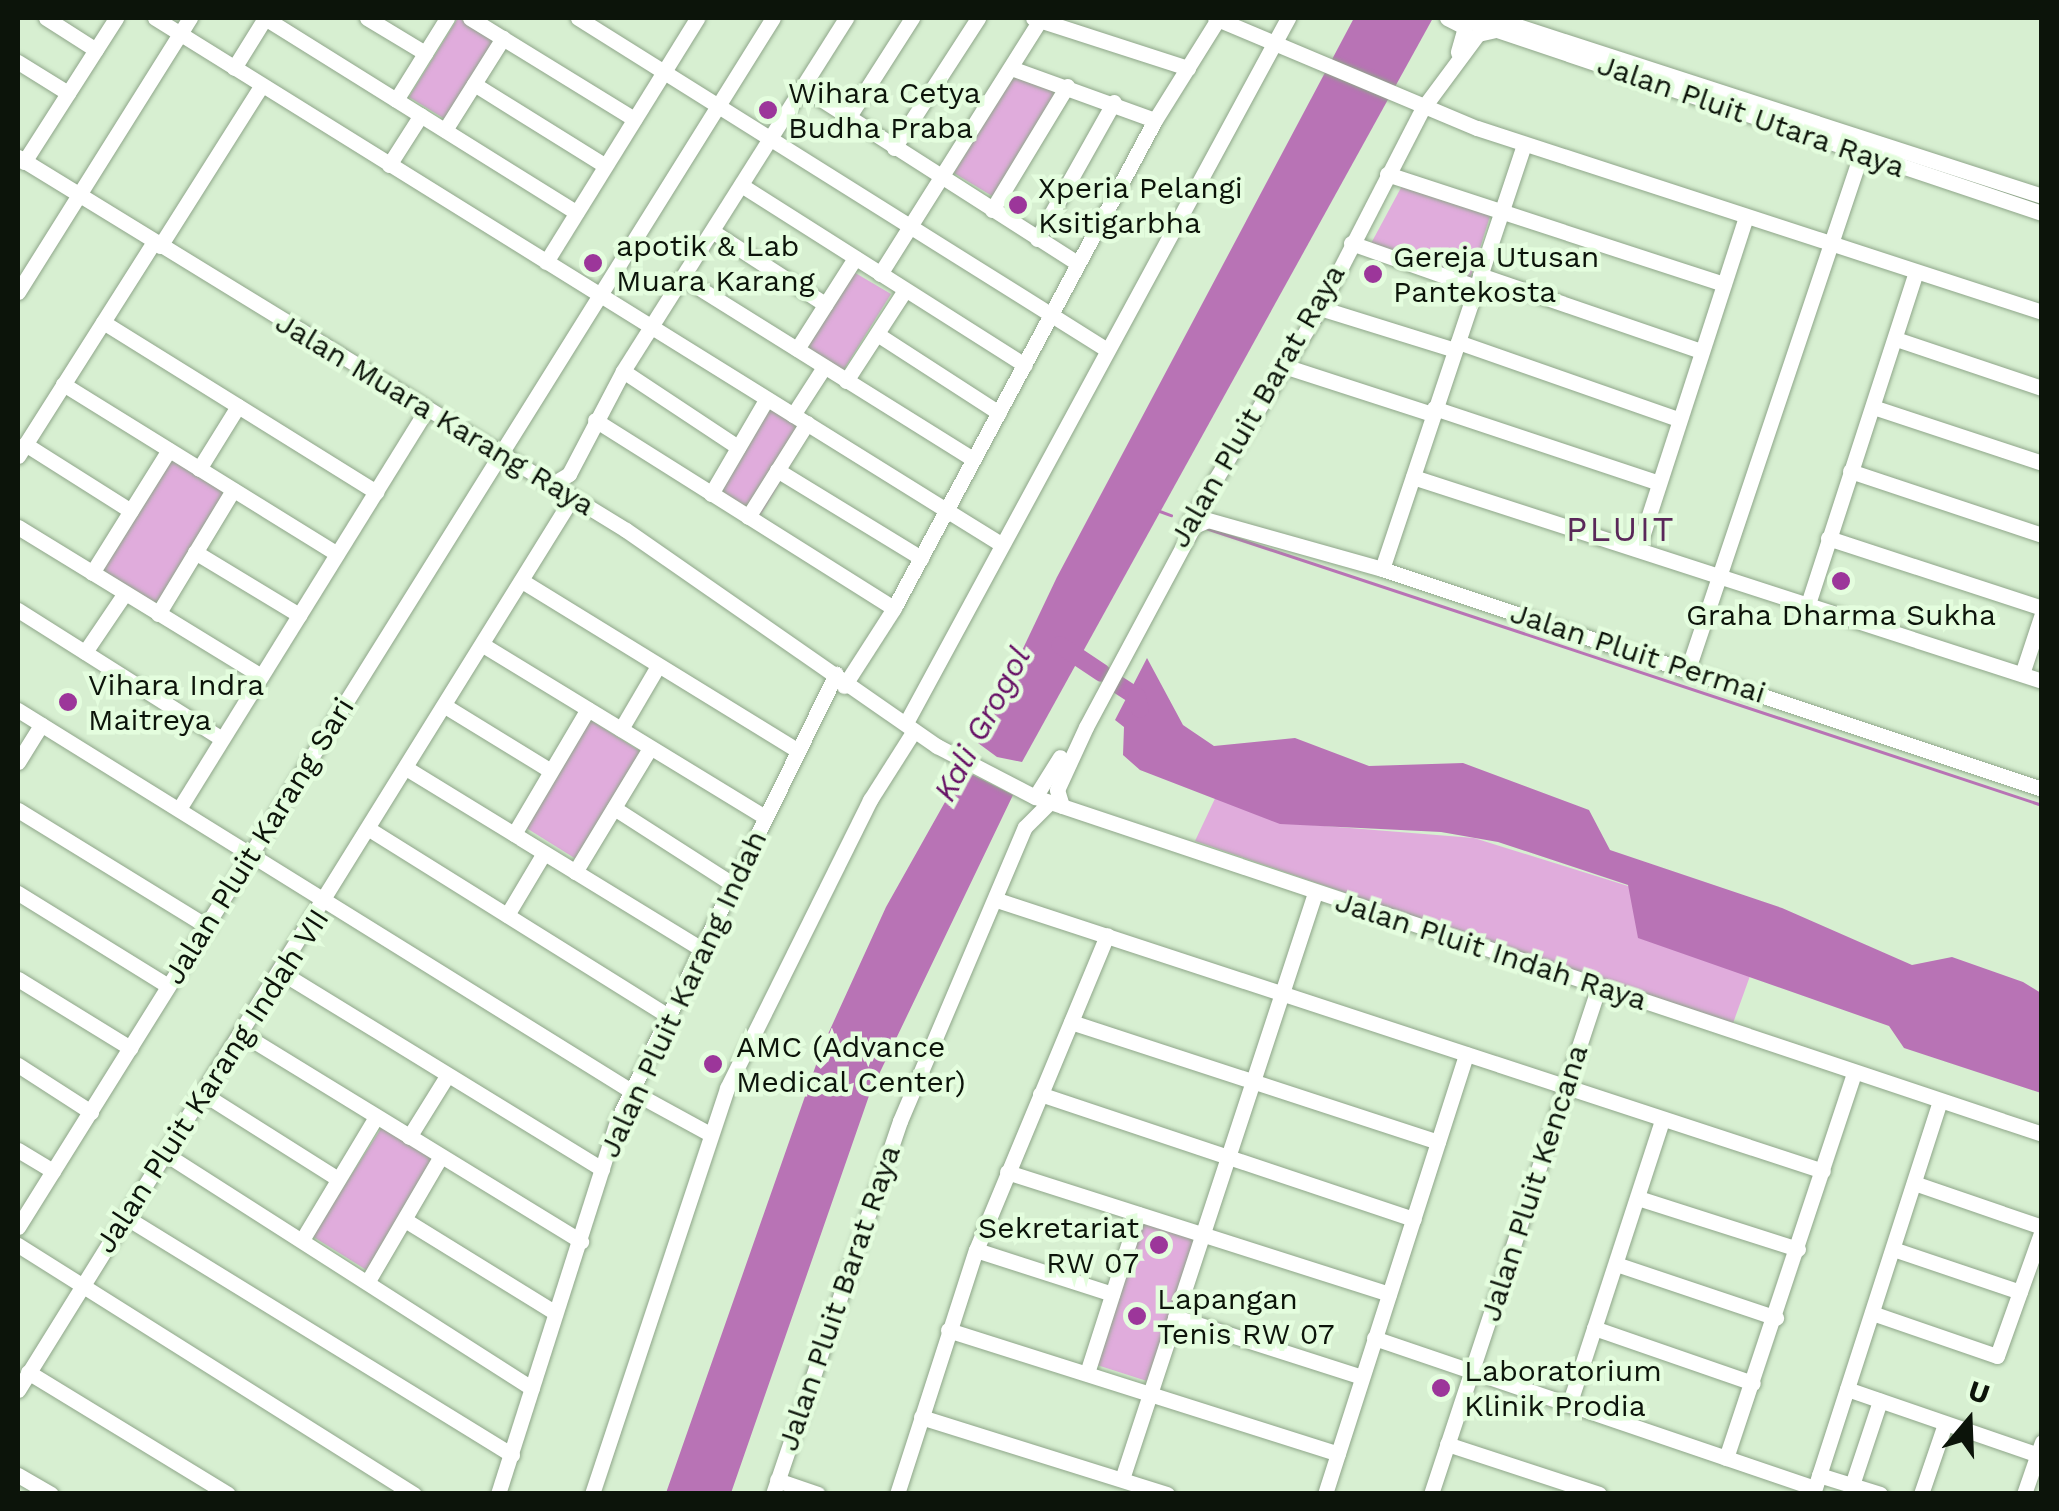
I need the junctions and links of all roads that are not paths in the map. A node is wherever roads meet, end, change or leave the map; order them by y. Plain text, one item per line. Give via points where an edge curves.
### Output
1 (46, 18) edge
2 (116, 18) edge
3 (155, 18) edge
4 (190, 18) edge
5 (265, 18) edge
6 (368, 18) edge
7 (447, 18) edge
8 (578, 18) edge
9 (774, 18) edge
10 (846, 18) edge
11 (912, 18) edge
12 (978, 18) edge
13 (1217, 18) edge
14 (1288, 18) edge
15 (1447, 18) edge
16 (1462, 18) edge
17 (477, 19) edge
18 (693, 19) edge
19 (1036, 19) edge
20 (1494, 24) edge
21 (180, 34) junction
22 (504, 38) junction
23 (1278, 39) junction
24 (96, 50) junction
25 (425, 53) junction
26 (18, 62) edge
27 (1452, 65) junction
28 (234, 68) junction
29 (1011, 68) junction
30 (1188, 68) junction
31 (664, 70) junction
32 (474, 84) junction
33 (262, 86) junction
34 (1067, 86) junction
35 (802, 88) junction
36 (68, 93) junction
37 (396, 100) junction
38 (1114, 102) junction
39 (719, 104) junction
40 (1423, 108) junction
41 (421, 115) junction
42 (848, 118) junction
43 (634, 119) junction
44 (1155, 120) junction
45 (445, 130) junction
46 (770, 136) junction
47 (1524, 144) junction
48 (894, 148) junction
49 (1868, 150) junction
50 (21, 160) edge
51 (388, 165) junction
52 (604, 165) junction
53 (1387, 174) junction
54 (940, 178) junction
55 (741, 185) junction
56 (79, 196) junction
57 (2042, 196) edge
58 (992, 210) junction
59 (576, 212) junction
60 (1500, 212) junction
61 (2042, 213) edge
62 (1746, 217) junction
63 (910, 226) junction
64 (712, 231) junction
65 (1037, 239) junction
66 (1351, 242) junction
67 (157, 244) junction
68 (1831, 245) junction
69 (855, 258) junction
70 (546, 262) junction
71 (1076, 262) junction
72 (1916, 272) junction
73 (22, 273) edge
74 (880, 274) junction
75 (683, 278) junction
76 (1478, 281) junction
77 (1723, 284) junction
78 (905, 290) junction
79 (18, 292) edge
80 (600, 296) junction
81 (825, 304) junction
82 (1320, 308) junction
83 (2042, 312) edge
84 (1050, 315) junction
85 (103, 322) junction
86 (652, 326) junction
87 (877, 334) junction
88 (1896, 339) junction
89 (1456, 346) junction
90 (1104, 348) junction
91 (797, 350) junction
92 (1701, 352) junction
93 (1025, 364) junction
94 (1284, 366) junction
95 (824, 367) junction
96 (623, 371) junction
97 (846, 381) junction
98 (63, 384) junction
99 (2042, 388) edge
100 (766, 400) junction
101 (238, 406) junction
102 (1873, 408) junction
103 (427, 409) junction
104 (1433, 411) junction
105 (998, 414) junction
106 (800, 419) junction
107 (1678, 419) junction
108 (595, 420) junction
109 (738, 447) junction
110 (21, 450) edge
111 (169, 450) junction
112 (501, 454) junction
113 (973, 460) junction
114 (2042, 463) edge
115 (199, 469) junction
116 (778, 470) junction
117 (1850, 472) junction
118 (1413, 478) junction
119 (1659, 483) junction
120 (551, 485) junction
121 (233, 490) junction
122 (1208, 490) junction
123 (376, 492) junction
124 (711, 494) junction
125 (572, 498) junction
126 (131, 511) junction
127 (946, 512) junction
128 (748, 517) junction
129 (1233, 522) junction
130 (18, 527) edge
131 (2042, 535) edge
132 (1828, 538) junction
133 (999, 543) junction
134 (1638, 549) junction
135 (195, 552) junction
136 (337, 554) junction
137 (921, 558) junction
138 (1382, 568) junction
139 (92, 572) junction
140 (1720, 577) junction
141 (522, 581) junction
142 (125, 593) junction
143 (1808, 604) junction
144 (894, 608) junction
145 (18, 610) edge
146 (2042, 611) edge
147 (158, 614) junction
148 (299, 615) junction
149 (483, 645) junction
150 (85, 652) junction
151 (658, 666) junction
152 (1688, 669) junction
153 (2022, 674) junction
154 (262, 676) junction
155 (843, 681) junction
156 (2042, 681) edge
157 (445, 706) junction
158 (588, 709) junction
159 (18, 710) edge
160 (41, 725) junction
161 (1082, 726) junction
162 (620, 729) junction
163 (907, 730) junction
164 (222, 739) junction
165 (650, 748) junction
166 (942, 749) joint
167 (795, 750) junction
168 (18, 762) edge
169 (1063, 763) junction
170 (406, 768) junction
171 (550, 770) junction
172 (2042, 789) edge
173 (1038, 797) junction
174 (614, 808) junction
175 (179, 809) junction
176 (18, 810) edge
177 (765, 817) junction
178 (1025, 827) junction
179 (370, 829) junction
180 (514, 834) junction
181 (544, 853) junction
182 (254, 855) junction
183 (575, 872) junction
184 (732, 883) junction
185 (18, 893) edge
186 (1315, 893) junction
187 (324, 898) junction
188 (997, 900) junction
189 (507, 914) junction
190 (208, 927) junction
191 (1106, 934) junction
192 (700, 948) junction
193 (278, 970) junction
194 (18, 978) edge
195 (168, 986) junction
196 (1599, 986) junction
197 (1282, 994) junction
198 (667, 1016) junction
199 (1071, 1022) junction
200 (241, 1032) junction
201 (130, 1048) junction
202 (1466, 1054) junction
203 (18, 1065) edge
204 (1854, 1073) junction
205 (446, 1076) junction
206 (1254, 1080) junction
207 (1566, 1087) junction
208 (633, 1092) junction
209 (202, 1093) junction
210 (1040, 1094) junction
211 (1940, 1101) junction
212 (91, 1112) junction
213 (376, 1118) junction
214 (1662, 1121) junction
215 (710, 1134) junction
216 (2042, 1134) edge
217 (409, 1137) junction
218 (1438, 1142) junction
219 (18, 1150) edge
220 (167, 1155) junction
221 (440, 1158) junction
222 (1228, 1158) junction
223 (602, 1169) junction
224 (54, 1171) junction
225 (1007, 1172) junction
226 (1823, 1172) junction
227 (338, 1179) junction
228 (1914, 1182) junction
229 (1638, 1198) junction
230 (1138, 1214) junction
231 (127, 1218) junction
232 (1414, 1219) junction
233 (405, 1220) junction
234 (18, 1227) edge
235 (2042, 1229) edge
236 (1202, 1235) junction
237 (302, 1240) junction
238 (581, 1241) junction
239 (18, 1245) edge
240 (1893, 1249) junction
241 (976, 1250) junction
242 (1798, 1250) junction
243 (1616, 1264) junction
244 (368, 1282) junction
245 (80, 1285) junction
246 (2020, 1292) junction
247 (1112, 1294) junction
248 (1389, 1294) junction
249 (554, 1312) junction
250 (1872, 1313) junction
251 (1175, 1317) junction
252 (1776, 1318) junction
253 (1594, 1328) junction
254 (948, 1330) junction
255 (1374, 1338) junction
256 (1472, 1371) junction
257 (28, 1372) junction
258 (1087, 1373) junction
259 (1362, 1377) junction
260 (1753, 1383) junction
261 (532, 1388) junction
262 (1847, 1389) junction
263 (18, 1390) edge
264 (1150, 1394) junction
265 (1880, 1401) junction
266 (1569, 1405) junction
267 (921, 1417) junction
268 (1945, 1424) junction
269 (1447, 1444) junction
270 (2040, 1451) edge
271 (512, 1454) junction
272 (1338, 1454) junction
273 (1726, 1458) junction
274 (18, 1475) edge
275 (1122, 1479) junction
276 (1815, 1485) edge
277 (1852, 1485) junction
278 (775, 1487) edge
279 (209, 1489) edge
280 (51, 1494) edge
281 (228, 1494) edge
282 (414, 1494) edge
283 (498, 1494) edge
284 (592, 1494) edge
285 (818, 1494) edge
286 (896, 1494) edge
287 (1167, 1494) edge
288 (1326, 1494) edge
289 (1431, 1494) edge
290 (1599, 1494) edge
291 (1880, 1494) edge
292 (1921, 1494) edge
293 (2024, 1494) edge

1 - 24 street
2 - 24 street
3 - 21 street
4 - 21 street
5 - 28 street
5 - 37 street
6 - 25 street
7 - 25 street
8 - 31 street
9 - 39 street, Jalan Pluit Karang Sari
10 - 35 street
11 - 42 street
12 - 48 street
13 - 23 street
13 - 30 street, Jalan Pluit Karang Indah
14 - 23 street
15 - 27 street via 1465,27
16 - 20 street, Jalan Pluit Utara Raya
17 - 22 street
18 - 31 street
19 - 29 street
19 - 30 street
20 - 27 street, Jalan Pluit Barat Raya
20 - 49 street, Jalan Pluit Utara Raya
21 - 28 street
21 - 56 street
22 - 32 street
22 - 43 street
23 - 40 street
23 - 90 street
24 - 36 street
25 - 37 street
26 - 36 street
27 - 40 street, Jalan Pluit Barat Raya
28 - 33 street
29 - 34 street
29 - 54 street
30 - 44 street, Jalan Pluit Karang Indah
31 - 39 street
31 - 43 street
32 - 45 street
32 - 52 street
33 - 51 street
33 - 67 street
34 - 38 street
34 - 58 street
35 - 42 street
35 - 46 street
36 - 50 street
37 - 41 street
38 - 44 street
38 - 65 street
39 - 46 street
39 - 80 street, Jalan Pluit Karang Sari
40 - 47 street
40 - 53 street, Jalan Pluit Barat Raya
41 - 45 street
41 - 51 street
42 - 48 street
43 - 52 street
44 - 71 street, Jalan Pluit Karang Indah
45 - 59 street
46 - 55 street
46 - 63 street
47 - 60 street
47 - 62 street
48 - 54 street
49 - 57 street, Jalan Pluit Utara Raya
49 - 61 street, Jalan Pluit Utara Raya
49 - 68 street
50 - 56 street, Jalan Muara Karang Raya
51 - 70 street
52 - 59 street
53 - 60 street
53 - 66 street, Jalan Pluit Barat Raya
54 - 58 street
54 - 63 street
55 - 64 street
55 - 69 street
56 - 67 street, Jalan Muara Karang Raya
56 - 73 street
58 - 65 street
59 - 70 street
60 - 76 street
60 - 77 street
62 - 68 street
62 - 77 street
63 - 74 street
63 - 84 street
64 - 75 street
64 - 81 street
65 - 71 street
66 - 76 street
66 - 82 street, Jalan Pluit Barat Raya
67 - 85 street
67 - 103 street, Jalan Muara Karang Raya
68 - 72 street
68 - 140 street
69 - 74 street
69 - 81 street
70 - 80 street
71 - 84 street, Jalan Pluit Karang Indah
72 - 83 street
72 - 88 street
73 - 79 street
74 - 78 street
75 - 86 street
75 - 91 street
76 - 89 street
76 - 92 street
77 - 92 street
78 - 87 street
78 - 93 street
80 - 86 street
80 - 112 street, Jalan Pluit Karang Sari
81 - 91 street
82 - 89 street
82 - 94 street, Jalan Pluit Barat Raya
84 - 90 street
84 - 93 street, Jalan Pluit Karang Indah
85 - 98 street
85 - 101 street
86 - 96 street
86 - 100 street
87 - 97 street
87 - 105 street
88 - 99 street
88 - 102 street
89 - 104 street
89 - 107 street
90 - 133 street
91 - 95 street
92 - 107 street
93 - 105 street, Jalan Pluit Karang Indah
94 - 104 street
94 - 122 street, Jalan Pluit Barat Raya
95 - 97 street
95 - 106 street
96 - 108 street
96 - 109 street
97 - 113 street
98 - 110 street
98 - 111 street
100 - 106 street
100 - 109 street
101 - 115 street
101 - 123 street
102 - 114 street
102 - 117 street
103 - 112 street, Jalan Muara Karang Raya
103 - 123 street
104 - 118 street
104 - 119 street
105 - 113 street, Jalan Pluit Karang Indah
106 - 116 street
106 - 127 street
107 - 119 street
108 - 120 street via 569,474
108 - 124 street
109 - 124 street
110 - 126 street
111 - 115 street
111 - 126 street
112 - 120 street, Jalan Muara Karang Raya
112 - 182 street, Jalan Pluit Karang Sari
113 - 127 street, Jalan Pluit Karang Indah
115 - 121 street
116 - 128 street
116 - 137 street
117 - 131 street
117 - 132 street
118 - 134 street
118 - 138 street
119 - 134 street
120 - 125 street, Jalan Muara Karang Raya
121 - 135 street
121 - 136 street
122 - 129 street
122 - 161 street, Jalan Pluit Barat Raya
123 - 136 street
124 - 128 street
125 - 141 street
125 - 155 street, Jalan Muara Karang Raya
126 - 139 street
127 - 133 street
127 - 137 street, Jalan Pluit Karang Indah
128 - 144 street
129 - 138 street, Jalan Pluit Permai
129 - 161 street, Jalan Pluit Barat Raya via 1194,526
130 - 139 street
132 - 143 street
132 - 146 street
133 - 163 street
134 - 140 street
135 - 147 street
135 - 148 street
136 - 148 street
137 - 144 street, Jalan Pluit Karang Indah
138 - 152 street, Jalan Pluit Permai
139 - 142 street
140 - 143 street
140 - 152 street
141 - 149 street
141 - 151 street
142 - 147 street
142 - 150 street
143 - 153 street
144 - 155 street, Jalan Pluit Karang Indah
145 - 150 street
146 - 153 street
147 - 154 street
148 - 154 street
149 - 157 street
149 - 158 street
150 - 164 street
151 - 162 street
151 - 167 street
152 - 172 street, Jalan Pluit Permai
153 - 156 street
154 - 164 street
155 - 163 street, Jalan Muara Karang Raya
155 - 167 street, Jalan Pluit Karang Indah
157 - 170 street
157 - 171 street
158 - 162 street
158 - 171 street
159 - 160 street
160 - 168 street
160 - 175 street
161 - 169 street, Jalan Pluit Barat Raya
162 - 165 street
163 - 166 street, Jalan Muara Karang Raya
163 - 215 street
164 - 175 street
165 - 174 street
165 - 177 street
166 - 173 street, Jalan Pluit Indah Raya
167 - 177 street, Jalan Pluit Karang Indah
169 - 173 street, Jalan Pluit Barat Raya
169 - 173 street, Jalan Pluit Barat Raya via 1057,790
170 - 179 street
170 - 180 street
171 - 180 street
173 - 178 street, Jalan Pluit Barat Raya
173 - 178 street, Jalan Pluit Barat Raya
173 - 186 street, Jalan Pluit Indah Raya
174 - 183 street
174 - 184 street
175 - 182 street
176 - 190 street
177 - 184 street, Jalan Pluit Karang Indah
178 - 188 street, Jalan Pluit Barat Raya
179 - 187 street
179 - 189 street
180 - 181 street
181 - 183 street
181 - 189 street
182 - 187 street
182 - 190 street, Jalan Pluit Karang Sari
183 - 192 street
184 - 192 street, Jalan Pluit Karang Indah
185 - 195 street
186 - 196 street, Jalan Pluit Indah Raya
186 - 197 street
187 - 193 street, Jalan Pluit Karang Indah VII
187 - 208 street, Jalan Pluit Karang Indah VII
188 - 191 street
188 - 278 street, Jalan Pluit Barat Raya via 894,1138
189 - 198 street
190 - 195 street, Jalan Pluit Karang Sari
191 - 197 street
191 - 199 street
192 - 198 street, Jalan Pluit Karang Indah
193 - 200 street, Jalan Pluit Karang Indah VII
193 - 205 street
194 - 201 street
195 - 201 street, Jalan Pluit Karang Sari
196 - 204 street, Jalan Pluit Indah Raya
196 - 207 street, Jalan Pluit Kencana
197 - 202 street
197 - 206 street
198 - 208 street, Jalan Pluit Karang Indah
199 - 206 street
199 - 210 street
200 - 209 street, Jalan Pluit Karang Indah VII
200 - 213 street
201 - 212 street, Jalan Pluit Karang Sari
202 - 207 street
202 - 218 street
203 - 212 street
204 - 211 street, Jalan Pluit Indah Raya
204 - 226 street
205 - 217 street
205 - 223 street
206 - 218 street
206 - 222 street
207 - 214 street
207 - 256 street, Jalan Pluit Kencana
208 - 215 street, Jalan Pluit Karang Indah VII
208 - 223 street, Jalan Pluit Karang Indah
209 - 220 street, Jalan Pluit Karang Indah VII
209 - 227 street
210 - 222 street
210 - 225 street
211 - 216 street, Jalan Pluit Indah Raya
211 - 228 street
212 - 224 street, Jalan Pluit Karang Sari
213 - 217 street
213 - 227 street
214 - 226 street
214 - 229 street
215 - 284 street
217 - 221 street
218 - 232 street
219 - 224 street
220 - 231 street, Jalan Pluit Karang Indah VII
220 - 237 street
221 - 233 street
221 - 238 street
222 - 232 street
222 - 236 street
223 - 238 street, Jalan Pluit Karang Indah
224 - 234 street, Jalan Pluit Karang Sari
225 - 230 street
225 - 241 street
226 - 242 street
227 - 237 street
228 - 235 street
228 - 240 street
229 - 242 street
229 - 243 street
230 - 236 street
230 - 247 street
231 - 245 street, Jalan Pluit Karang Indah VII
231 - 271 street
232 - 248 street
233 - 244 street
233 - 249 street
235 - 246 street
236 - 248 street
236 - 251 street
237 - 244 street
238 - 249 street, Jalan Pluit Karang Indah
239 - 245 street
240 - 246 street
240 - 250 street
241 - 247 street
241 - 254 street
242 - 252 street
243 - 252 street
243 - 253 street
244 - 261 street
245 - 257 street, Jalan Pluit Karang Indah VII
245 - 282 street
246 - 250 street via 1995,1356
247 - 258 street
248 - 255 street
249 - 261 street, Jalan Pluit Karang Indah
250 - 262 street
251 - 259 street
251 - 264 street
252 - 260 street
253 - 260 street
253 - 266 street
254 - 258 street
254 - 267 street
255 - 256 street
255 - 259 street
256 - 266 street
256 - 269 street, Jalan Pluit Kencana
257 - 263 street, Jalan Pluit Karang Indah VII
257 - 279 street
258 - 264 street
259 - 272 street
260 - 273 street
261 - 271 street, Jalan Pluit Karang Indah
262 - 265 street
262 - 276 street
264 - 272 street
264 - 275 street
265 - 268 street
265 - 277 street
266 - 273 street
267 - 275 street
267 - 286 street
268 - 270 street
268 - 292 street
269 - 289 street, Jalan Pluit Kencana
269 - 290 street
270 - 293 street
271 - 283 street, Jalan Pluit Karang Indah
272 - 288 street
273 - 276 street
274 - 280 street
275 - 287 street
276 - 277 street
277 - 291 street
278 - 285 street
279 - 281 street

